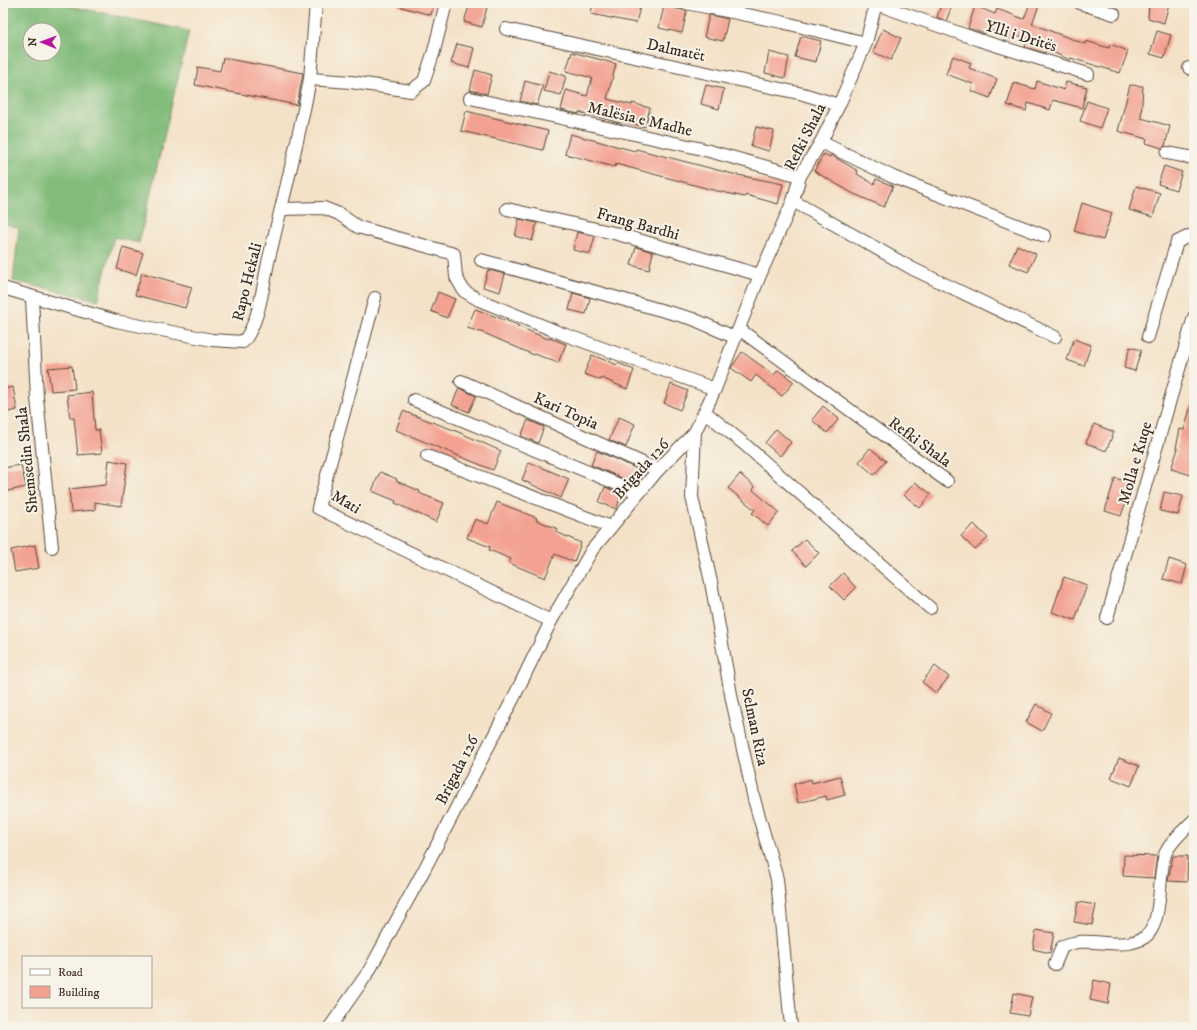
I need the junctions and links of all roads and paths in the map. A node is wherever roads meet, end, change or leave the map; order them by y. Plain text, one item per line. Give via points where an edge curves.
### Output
1 (316, 3) edge
2 (446, 3) edge
3 (686, 3) edge
4 (876, 3) edge
5 (1080, 3) edge
6 (1114, 14) dead end
7 (506, 29) dead end
8 (866, 43) junction
9 (1088, 74) dead end
10 (310, 79) junction
11 (470, 98) dead end
12 (839, 105) junction
13 (821, 142) junction
14 (1167, 154) dead end
15 (1194, 158) edge
16 (800, 176) junction
17 (793, 201) junction
18 (282, 209) junction
19 (507, 209) dead end
20 (1045, 236) dead end
21 (1194, 238) edge
22 (481, 260) dead end
23 (760, 275) junction
24 (3, 288) edge
25 (32, 298) junction
26 (375, 298) dead end
27 (1194, 316) edge
28 (737, 333) junction
29 (1055, 337) dead end
30 (1148, 337) dead end
31 (461, 381) dead end
32 (715, 389) junction
33 (414, 400) dead end
34 (705, 412) junction
35 (695, 432) junction
36 (427, 456) dead end
37 (658, 470) junction
38 (947, 482) dead end
39 (639, 493) junction
40 (611, 527) junction
41 (52, 547) dead end
42 (930, 608) dead end
43 (1107, 618) dead end
44 (551, 621) junction
45 (1194, 820) edge
46 (1055, 964) dead end
47 (330, 1027) edge
48 (791, 1027) edge

1 - 10 street, Rapo Hekali
2 - 10 street via 424,82 411,91
3 - 8 street via 782,22
4 - 8 street, Refki Shala
4 - 9 street, Ylli i Dritës via 979,40
5 - 6 street
7 - 12 street, Dalmatët via 802,94
8 - 12 street, Refki Shala
10 - 18 street, Rapo Hekali
11 - 16 street, Malësia e Madhe via 698,148
12 - 13 street, Refki Shala
13 - 16 street, Refki Shala
13 - 20 street via 893,177
14 - 15 street
16 - 17 street, Refki Shala
17 - 23 street, Refki Shala
17 - 29 street via 913,269
18 - 25 street, Rapo Hekali via 250,334 243,342 225,342 163,331
18 - 32 street via 324,208 358,226 454,254 456,277 464,291 479,300 563,334
19 - 23 street, Frang Bardhi via 614,233
21 - 30 street via 1189,236 1177,242
22 - 28 street
23 - 28 street, Refki Shala
24 - 25 street, Rapo Hekali
25 - 41 street, Shemsedin Shala via 37,398
26 - 44 street, Mati via 318,508
27 - 43 street, Molla e Kuqe
28 - 32 street, Refki Shala
28 - 38 street, Refki Shala
31 - 37 street, Kari Topia
32 - 34 street, Refki Shala
33 - 39 street
34 - 35 street, Refki Shala
34 - 42 street
35 - 37 street, Brigada 126
35 - 48 street, Selman Riza via 692,497 754,798 778,879
36 - 40 street
37 - 39 street, Brigada 126
39 - 40 street, Brigada 126
40 - 44 street, Brigada 126 via 592,550
44 - 47 street, Brigada 126 via 413,891 369,971
45 - 46 street via 1175,838 1166,853 1152,931 1130,943 1071,942 1062,947

